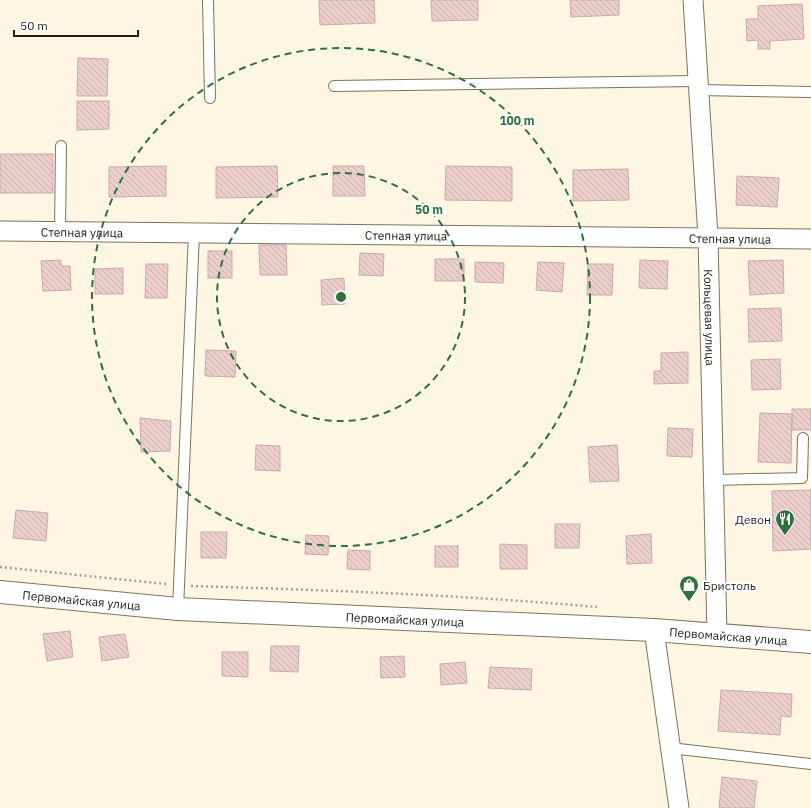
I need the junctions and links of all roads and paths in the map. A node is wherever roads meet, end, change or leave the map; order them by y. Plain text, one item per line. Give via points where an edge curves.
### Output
1 (208, 0) edge
2 (693, 0) edge
3 (334, 86) dead end
4 (699, 86) junction
5 (811, 92) edge
6 (210, 98) dead end
7 (61, 146) dead end
8 (0, 231) edge
9 (60, 232) junction
10 (194, 233) junction
11 (708, 237) junction
12 (811, 239) edge
13 (803, 438) dead end
14 (713, 480) junction
15 (0, 567) edge
16 (179, 586) junction
17 (0, 592) edge
18 (605, 607) dead end
19 (178, 609) junction
20 (654, 630) junction
21 (717, 635) junction
22 (811, 642) edge
23 (670, 748) junction
24 (811, 764) edge
25 (678, 808) edge

1 - 6 lane
2 - 4 street, Кольцевая улица
3 - 4 lane
4 - 5 lane
4 - 11 street, Кольцевая улица
7 - 9 lane
8 - 9 street, Степная улица
9 - 10 street, Степная улица
10 - 11 street, Степная улица
10 - 16 lane
11 - 12 street, Степная улица
11 - 14 street, Кольцевая улица
13 - 14 lane via 802,478
14 - 21 street, Кольцевая улица
15 - 16 path
16 - 18 path via 356,591
16 - 19 lane
17 - 19 street, Первомайская улица
19 - 20 street, Первомайская улица
20 - 21 street, Первомайская улица
20 - 23 street
21 - 22 street, Первомайская улица
23 - 24 lane
23 - 25 street

